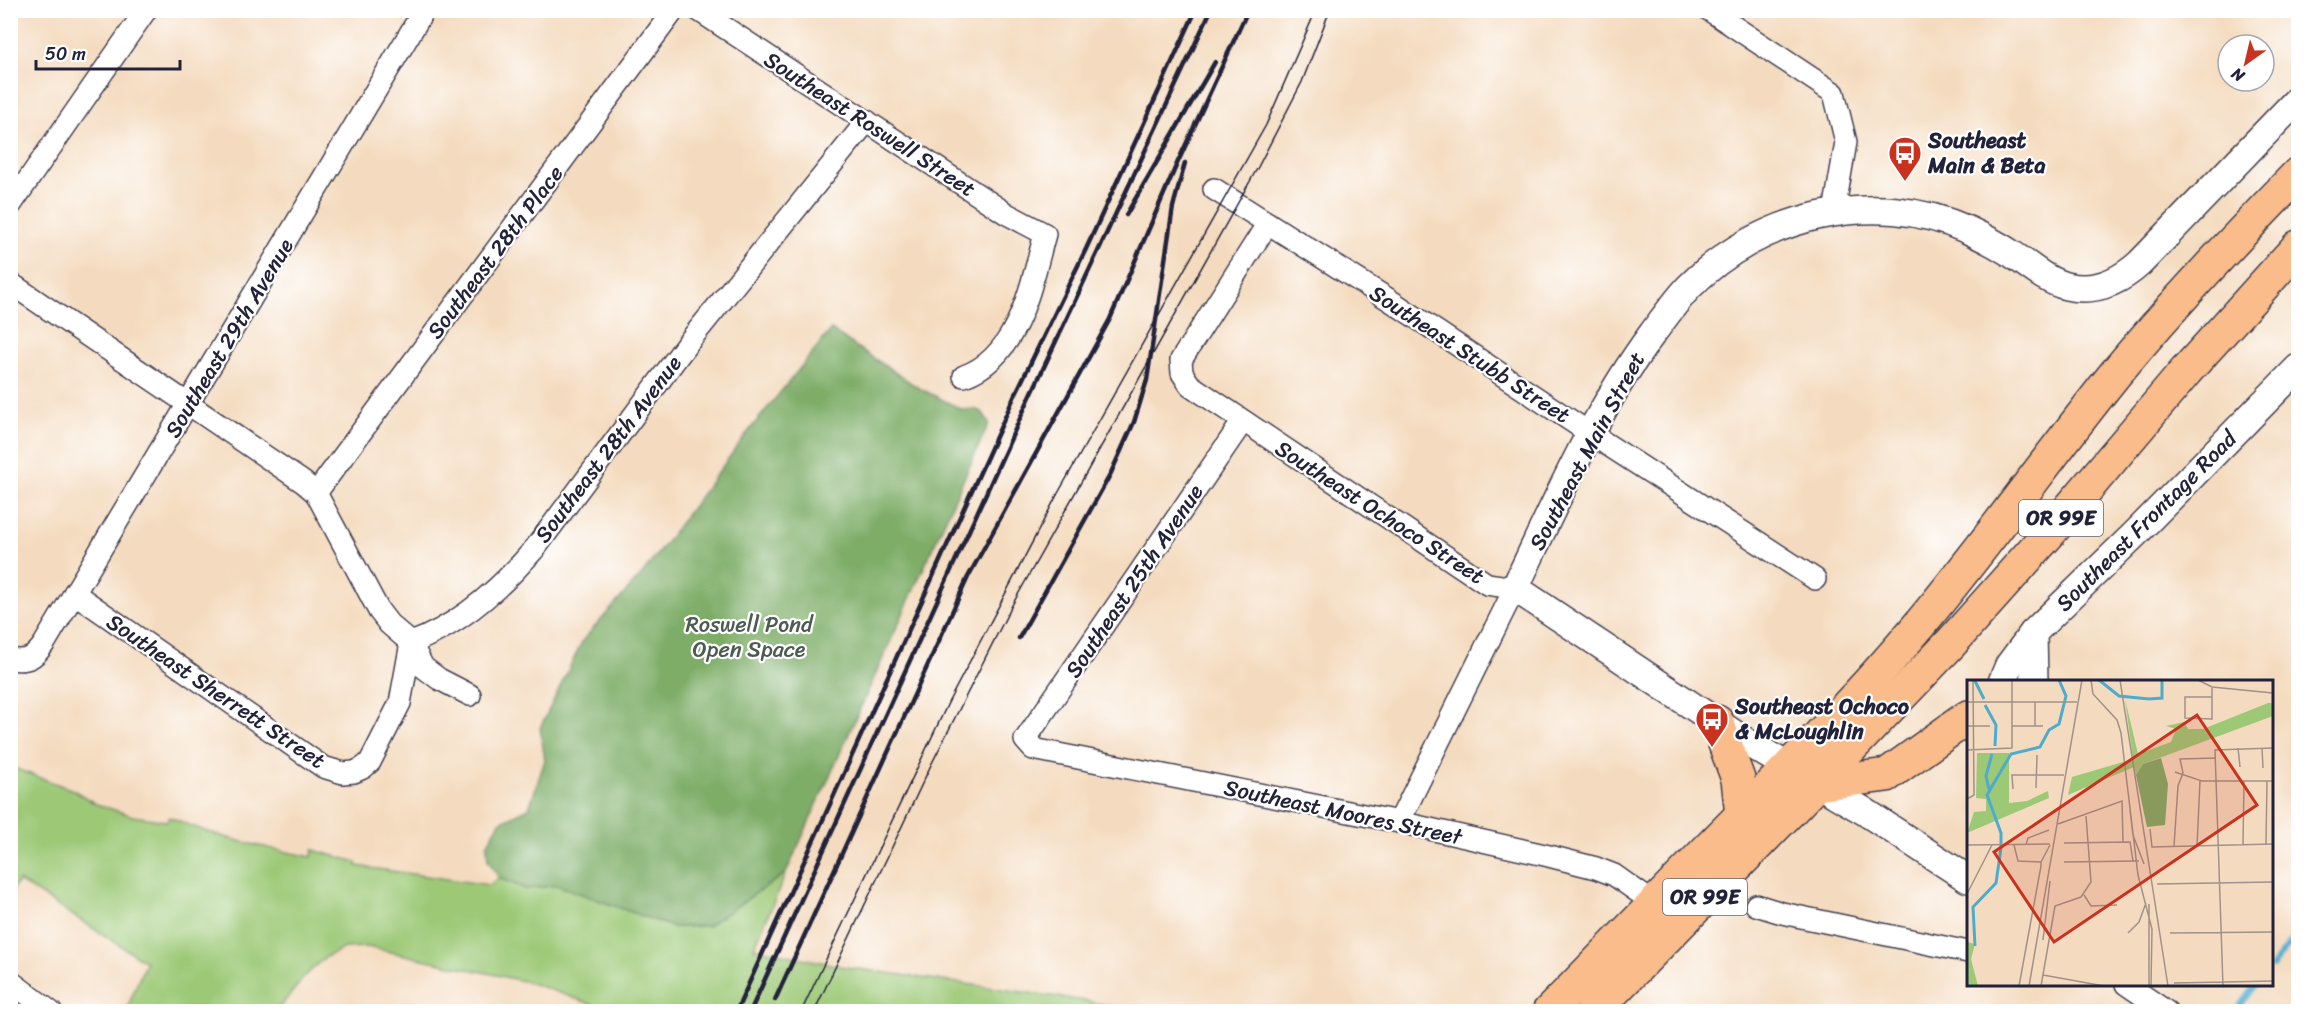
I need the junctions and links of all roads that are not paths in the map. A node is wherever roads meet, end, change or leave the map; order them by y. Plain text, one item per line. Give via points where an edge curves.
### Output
1 (147, 10) edge
2 (424, 10) edge
3 (674, 10) edge
4 (698, 10) edge
5 (1709, 10) edge
6 (2298, 99) edge
7 (867, 121) junction
8 (2298, 174) edge
9 (1214, 189) dead end
10 (10, 206) edge
11 (1834, 212) junction
12 (1268, 223) junction
13 (2298, 247) edge
14 (10, 284) edge
15 (2298, 368) edge
16 (964, 376) dead end
17 (188, 405) junction
18 (1243, 422) junction
19 (1591, 434) junction
20 (316, 494) junction
21 (1815, 579) dead end
22 (1515, 588) junction
23 (74, 593) junction
24 (2033, 633) junction
25 (411, 643) junction
26 (19, 660) edge
27 (2002, 680) edge
28 (2034, 680) edge
29 (470, 695) dead end
30 (1967, 718) edge
31 (1717, 722) junction
32 (1025, 740) joint
33 (1789, 767) junction
34 (1817, 784) junction
35 (1742, 815) junction
36 (1399, 822) junction
37 (1967, 878) edge
38 (1655, 904) junction
39 (1756, 905) dead end
40 (1967, 951) edge
41 (10, 981) edge
42 (2129, 986) edge
43 (51, 1011) edge
44 (1549, 1011) edge
45 (1593, 1011) edge
46 (2166, 1011) edge

1 - 10 street
2 - 17 street, Southeast 29th Avenue
3 - 20 street, Southeast 28th Place
4 - 7 street, Southeast Roswell Street
5 - 11 street via 1834,93 1846,142
6 - 11 street, Southeast Main Street via 2140,263 2118,279 2093,288 2061,285 1996,244 1941,221 1877,209
7 - 16 street, Southeast Roswell Street via 1007,214 1045,234 1015,328 995,357 977,372
7 - 25 street, Southeast 28th Avenue via 687,344 516,571 449,625
8 - 33 highway, OR 99E via 2217,258 2114,375 1919,625
9 - 12 street, Southeast Stubb Street
11 - 19 street, Southeast Main Street via 1768,232 1705,272 1675,302 1643,346
12 - 18 street, Southeast Ochoco Street via 1181,360 1182,374 1190,385
12 - 19 street, Southeast Stubb Street
13 - 34 highway, OR 99E via 1951,643
14 - 17 street
15 - 24 street, Southeast Frontage Road
17 - 20 street
17 - 23 street, Southeast 29th Avenue
18 - 22 street, Southeast Ochoco Street via 1487,584
18 - 32 street, Southeast 25th Avenue
19 - 21 street, Southeast Stubb Street
19 - 22 street, Southeast Main Street
20 - 25 street via 379,611
22 - 31 street, Southeast Ochoco Street
22 - 36 street, Southeast Main Street
23 - 25 street, Southeast Sherrett Street via 323,766 344,773 363,768 376,754 400,703
23 - 26 street, Southeast 29th Avenue via 39,652
24 - 27 street, Southeast Frontage Road
24 - 28 street
25 - 29 street via 423,667
30 - 34 highway via 1887,775
31 - 33 street, Southeast Ochoco Street
31 - 35 highway via 1738,779
32 - 36 street, Southeast Moores Street via 1033,749
33 - 34 street, Southeast Ochoco Street
33 - 35 highway, OR 99E
34 - 37 street, Southeast Ochoco Street
34 - 45 highway, OR 99E
35 - 38 highway, OR 99E
36 - 38 street, Southeast Moores Street via 1596,868 1623,880
38 - 44 highway, OR 99E
39 - 40 street via 1782,914
41 - 43 street
42 - 46 street

